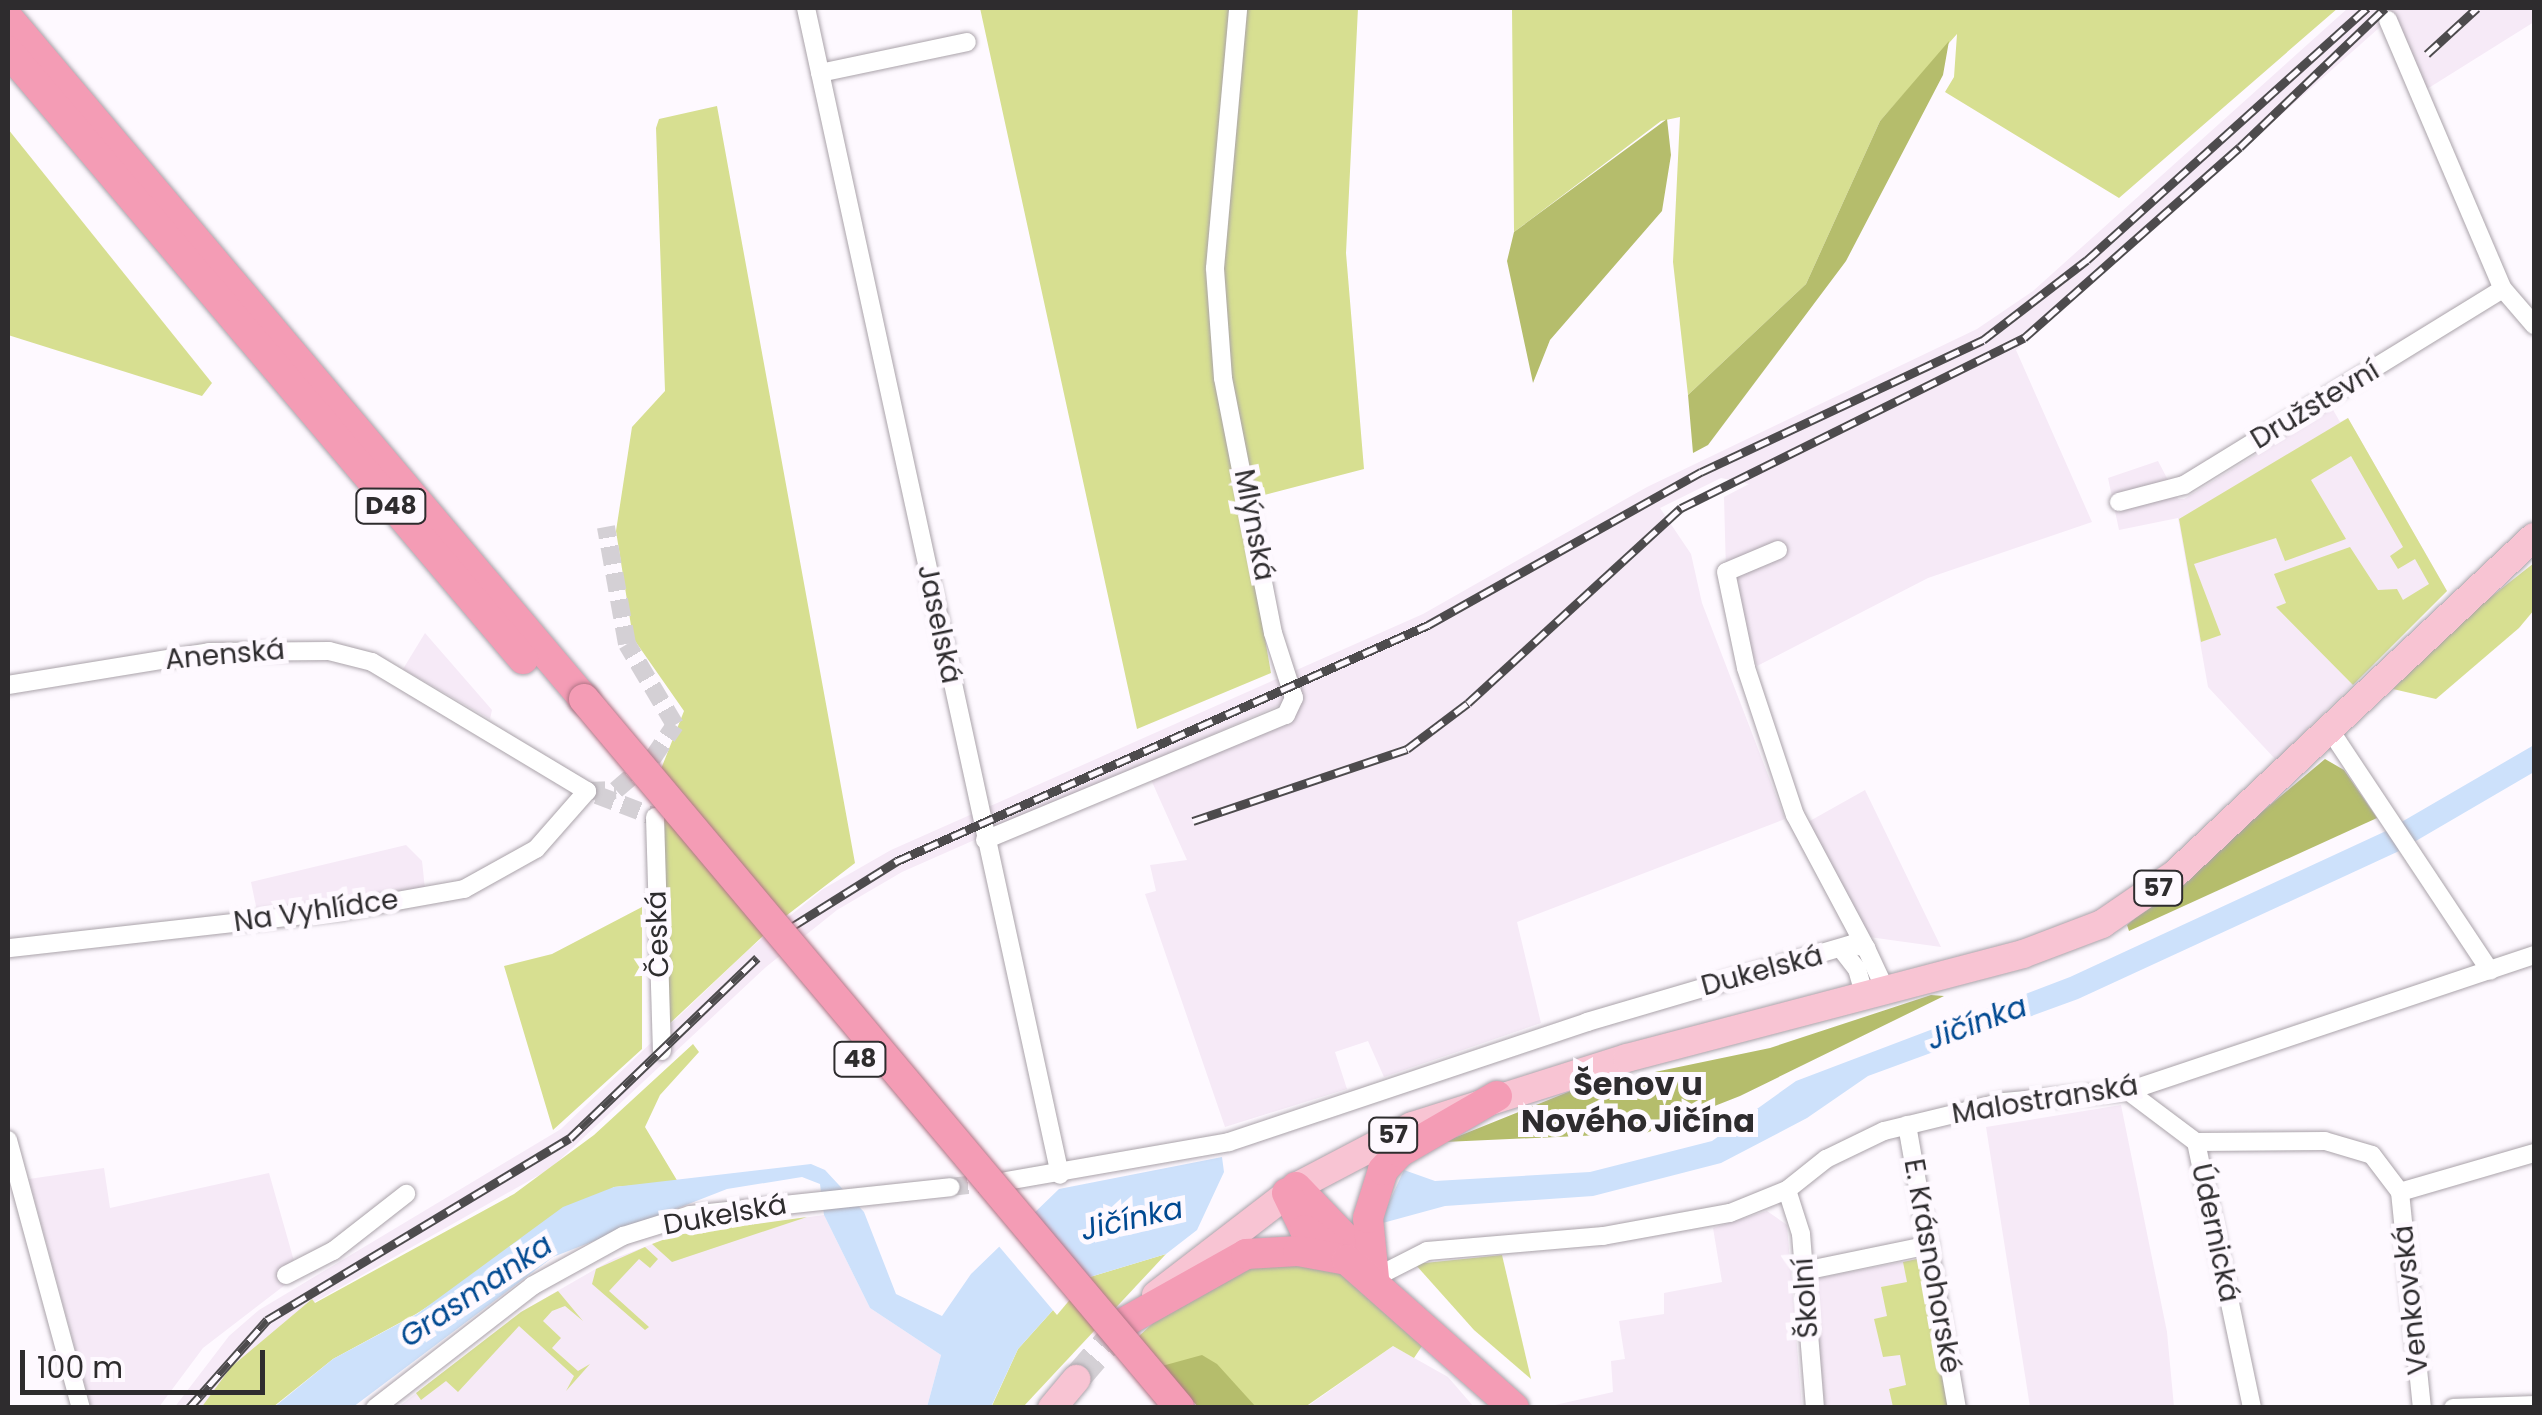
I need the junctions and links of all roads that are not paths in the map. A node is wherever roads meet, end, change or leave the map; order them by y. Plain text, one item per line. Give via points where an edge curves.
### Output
1 (806, 8) edge
2 (1238, 8) edge
3 (8, 18) edge
4 (2388, 20) dead end
5 (967, 42) dead end
6 (8, 51) edge
7 (820, 73) junction
8 (2503, 289) junction
9 (2534, 325) edge
10 (2119, 502) dead end
11 (2534, 537) edge
12 (1778, 550) dead end
13 (8, 685) edge
14 (576, 705) junction
15 (2330, 730) junction
16 (587, 791) joint
17 (655, 817) dead end
18 (985, 840) junction
19 (1855, 931) junction
20 (8, 948) edge
21 (1866, 948) junction
22 (1842, 950) junction
23 (2534, 956) edge
24 (2490, 971) junction
25 (1876, 994) junction
26 (662, 1052) dead end
27 (2128, 1091) junction
28 (1497, 1096) junction
29 (1907, 1125) junction
30 (8, 1140) edge
31 (2196, 1142) junction
32 (2534, 1153) edge
33 (1060, 1175) junction
34 (1006, 1181) tunnel mouth
35 (950, 1186) tunnel mouth
36 (1292, 1190) junction
37 (1788, 1190) junction
38 (2400, 1192) junction
39 (406, 1194) dead end
40 (1929, 1246) junction
41 (1364, 1268) junction
42 (1804, 1271) junction
43 (286, 1275) dead end
44 (1125, 1322) joint
45 (1076, 1379) tunnel mouth
46 (2534, 1405) edge
47 (1179, 1407) edge
48 (81, 1408) edge
49 (376, 1408) edge
50 (1052, 1408) edge
51 (1153, 1408) edge
52 (1514, 1408) edge
53 (1814, 1408) edge
54 (1957, 1408) edge
55 (2252, 1408) edge
56 (2422, 1408) edge
57 (2453, 1408) edge

1 - 7 street, Jaselská
2 - 18 street, Mlýnská via 1215,268 1222,378 1273,633 1294,698 1286,715
3 - 14 highway, D48
4 - 8 street
5 - 7 street
6 - 14 highway, D48
7 - 18 street, Jaselská
8 - 9 street
8 - 10 street, Družstevní via 2184,484
11 - 15 main road, 57
12 - 19 street via 1726,572 1746,668 1794,815
13 - 16 street, Anenská via 208,652 329,651 372,662
14 - 47 highway, 48, bridge
14 - 51 highway, 48
15 - 24 street
15 - 25 main road, 57 via 2128,910 2050,946
16 - 20 street, Na Vyhlídce via 536,850 464,889 340,911
17 - 26 street, Česká
18 - 33 street, Jaselská
19 - 21 street
19 - 22 street
21 - 22 street via 1852,944
21 - 25 street
22 - 25 street, Dukelská
22 - 33 street, Dukelská via 1587,1022 1276,1129
23 - 24 street, Malostranská
24 - 27 street, Malostranská
25 - 28 main road, 57
27 - 29 street, Malostranská via 2004,1102
27 - 31 street, Údernická
28 - 36 main road, 57 via 1412,1126
28 - 41 highway via 1400,1152 1383,1170 1370,1200
29 - 37 street, Malostranská via 1826,1158
29 - 40 street, E. Krásnohorské
30 - 48 street
31 - 38 street via 2326,1141 2372,1155
31 - 55 street, Údernická
32 - 38 street
33 - 34 street, Dukelská
35 - 49 street, Dukelská via 690,1215 623,1236 532,1286
36 - 41 highway
36 - 44 main road, 57
37 - 41 street, Malostranská via 1730,1213 1602,1236 1427,1251
37 - 42 street, Školní
38 - 56 street, Venkovská
39 - 43 street via 333,1251
40 - 42 street
40 - 54 street, E. Krásnohorské
41 - 44 highway via 1280,1250 1246,1254
41 - 52 highway
42 - 53 street, Školní
45 - 50 main road
46 - 57 street

